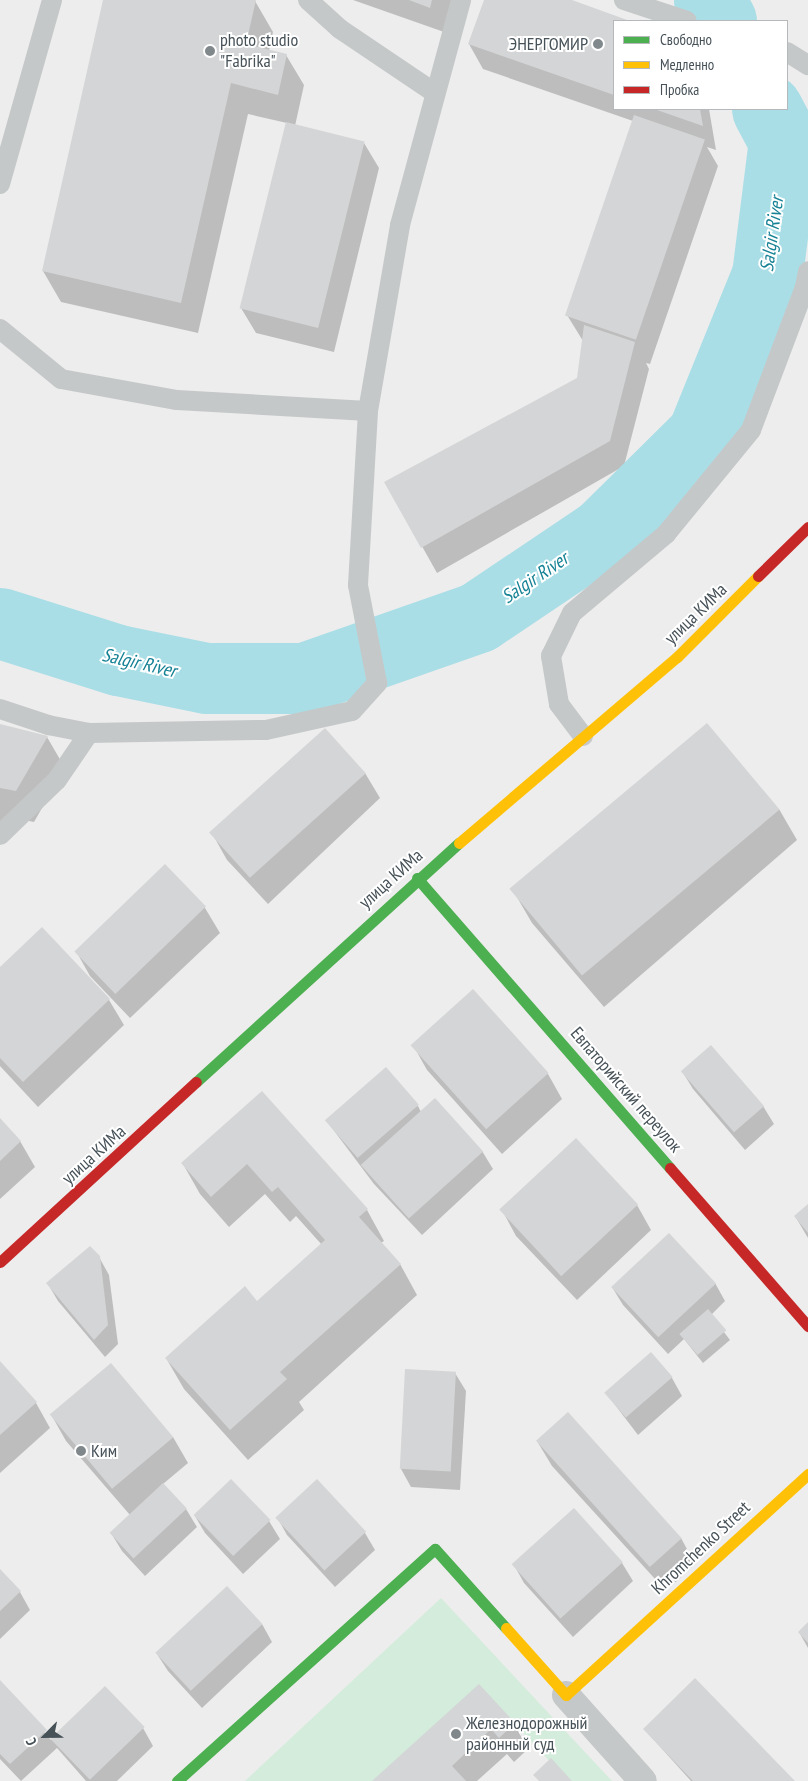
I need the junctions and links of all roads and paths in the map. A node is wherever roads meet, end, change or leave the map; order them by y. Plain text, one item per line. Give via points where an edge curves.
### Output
1 (52, 0) edge
2 (308, 0) edge
3 (461, 0) edge
4 (624, 0) edge
5 (685, 20) edge
6 (435, 93) junction
7 (0, 184) edge
8 (808, 271) edge
9 (0, 329) edge
10 (368, 411) junction
11 (808, 527) edge
12 (0, 709) edge
13 (89, 733) junction
14 (583, 736) junction
15 (0, 836) edge
16 (417, 878) junction
17 (0, 1262) edge
18 (808, 1326) edge
19 (808, 1474) edge
20 (566, 1695) junction
21 (177, 1781) edge
22 (643, 1781) edge

1 - 7 lane
2 - 6 lane via 340,29
3 - 6 lane
4 - 5 lane
6 - 10 lane via 400,224
8 - 14 lane via 805,287 751,430 666,534 572,614 551,656 559,704
9 - 10 lane via 61,379 177,400
10 - 13 lane via 358,585 377,683 352,711 266,730
11 - 14 street, улица КИМа via 677,658
12 - 13 lane via 48,725
13 - 15 lane via 57,780
14 - 16 street, улица КИМа
16 - 17 street, улица КИМа
16 - 18 street, Евпаторийский переулок
19 - 20 street, Khromchenko Street
20 - 21 street via 435,1549
20 - 22 street

